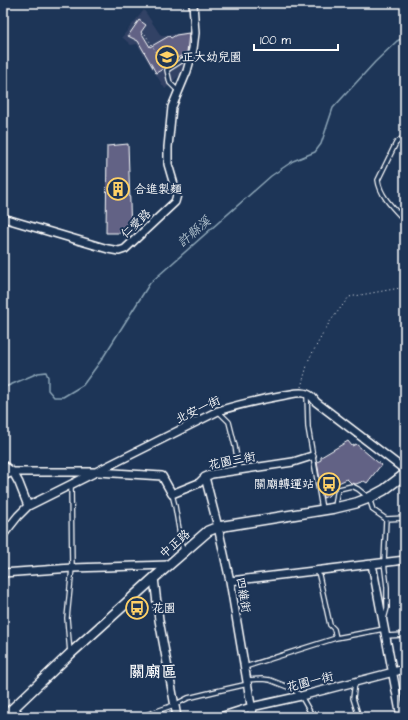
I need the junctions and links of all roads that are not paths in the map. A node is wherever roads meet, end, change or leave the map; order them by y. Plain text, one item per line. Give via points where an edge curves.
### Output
1 (193, 3) edge
2 (183, 60) dead end
3 (178, 91) junction
4 (405, 136) edge
5 (3, 218) edge
6 (405, 220) edge
7 (303, 393) junction
8 (218, 411) junction
9 (312, 456) junction
10 (3, 465) edge
11 (239, 470) junction
12 (405, 470) edge
13 (13, 472) junction
14 (98, 472) junction
15 (405, 474) edge
16 (3, 476) edge
17 (205, 478) junction
18 (71, 485) junction
19 (172, 494) junction
20 (369, 498) junction
21 (28, 506) junction
22 (335, 508) junction
23 (322, 510) junction
24 (405, 518) edge
25 (386, 520) junction
26 (218, 527) junction
27 (3, 535) edge
28 (184, 553) junction
29 (405, 560) edge
30 (384, 562) junction
31 (372, 564) junction
32 (169, 565) junction
33 (72, 568) junction
34 (317, 570) junction
35 (3, 573) edge
36 (154, 578) junction
37 (230, 581) junction
38 (3, 584) edge
39 (383, 621) junction
40 (385, 633) junction
41 (405, 635) edge
42 (336, 638) junction
43 (70, 654) junction
44 (244, 667) junction
45 (405, 669) edge
46 (392, 673) junction
47 (356, 681) junction
48 (247, 682) junction
49 (301, 696) junction
50 (174, 705) junction
51 (251, 706) junction
52 (13, 709) junction
53 (402, 715) edge
54 (4, 717) edge
55 (20, 717) edge
56 (140, 717) edge
57 (177, 717) edge
58 (220, 717) edge
59 (253, 717) edge
60 (314, 717) edge
61 (359, 717) edge

1 - 3 street, 仁愛路 via 194,48
2 - 3 lane via 167,70 170,83
3 - 5 street, 仁愛路 via 172,107 168,156 177,195 175,202 125,249 119,252
4 - 6 lane via 396,143 378,180 382,193
7 - 8 street, 北安一街 via 248,402
7 - 9 lane
7 - 12 street via 313,398
8 - 11 lane via 229,422
8 - 14 street, 北安一街
9 - 11 street, 花園三街 via 293,462
9 - 23 lane
10 - 13 street
11 - 17 street, 花園三街 via 212,474
13 - 14 street
13 - 16 street
13 - 21 street
14 - 18 street, 北安一街
14 - 19 street via 162,476
15 - 20 main road, 中正路
17 - 19 street, 花園三街
17 - 26 street, 四維街
18 - 21 street, 北安一街
18 - 33 lane
19 - 28 lane
20 - 22 main road, 中正路
20 - 22 lane via 352,486 339,489
20 - 25 lane via 373,510
21 - 27 street, 北安一街
22 - 23 main road, 中正路
23 - 26 main road, 中正路
24 - 25 lane
25 - 30 lane
26 - 28 main road, 中正路 via 208,531
26 - 37 street, 四維街
28 - 32 main road, 中正路
29 - 30 street
30 - 31 street
30 - 39 lane via 388,608
31 - 34 street
31 - 39 street
32 - 33 street
32 - 36 main road, 中正路
33 - 35 street
33 - 43 lane via 67,618
34 - 37 street
34 - 42 lane via 330,625
35 - 38 lane
36 - 43 main road, 中正路
36 - 50 street
37 - 44 street, 四維街
39 - 40 street
40 - 41 lane
40 - 42 lane
40 - 46 street
42 - 44 lane
43 - 52 main road, 中正路
44 - 48 street, 四維街
45 - 46 street, 花園一街
46 - 47 street, 花園一街
46 - 53 street
47 - 49 street, 花園一街
47 - 61 lane via 353,698
48 - 49 lane via 270,680 293,689
48 - 50 lane via 188,698
48 - 51 street, 四維街
49 - 51 street, 花園一街
49 - 60 lane
50 - 56 lane
50 - 57 street
51 - 58 street, 花園一街
51 - 59 street, 四維街
52 - 54 main road, 中正路
52 - 55 main road

